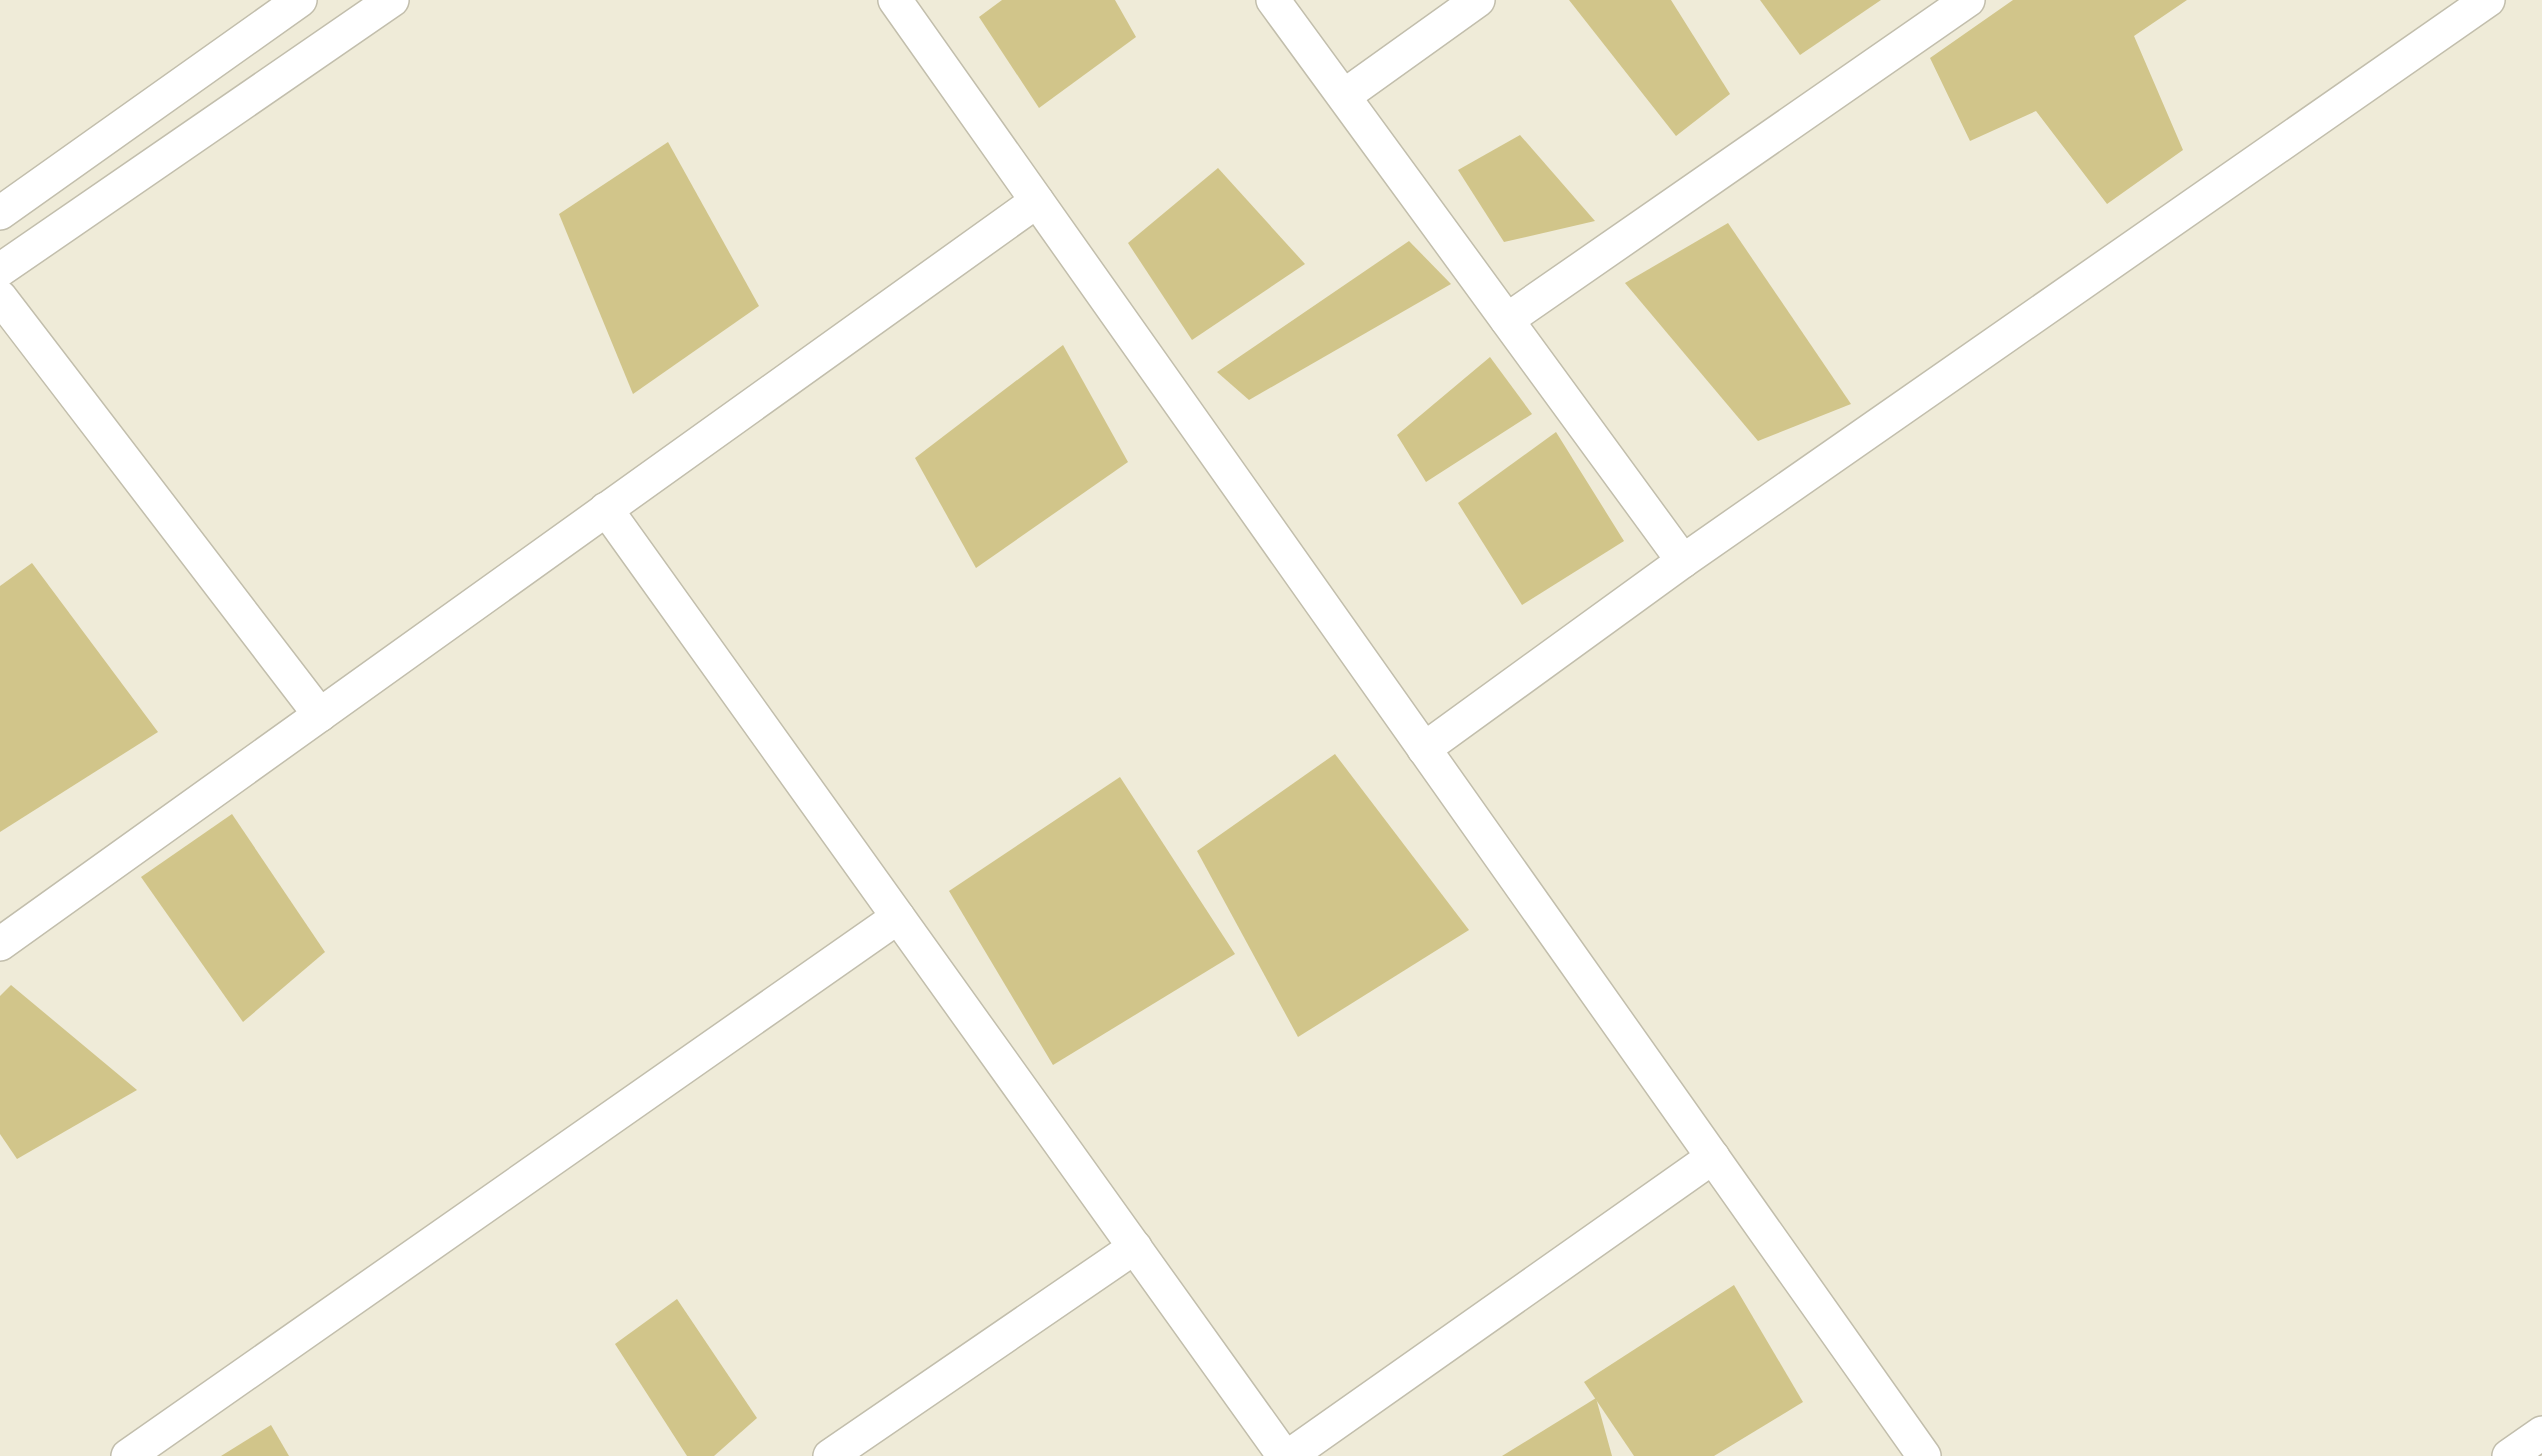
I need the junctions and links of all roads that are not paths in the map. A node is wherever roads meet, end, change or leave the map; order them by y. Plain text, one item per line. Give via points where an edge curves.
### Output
1 (300, 0) edge
2 (392, 0) edge
3 (895, 0) edge
4 (1273, 0) edge
5 (1478, 0) edge
6 (1968, 0) edge
7 (2488, 0) edge
8 (1344, 96) junction
9 (1037, 201) junction
10 (0, 213) edge
11 (0, 270) edge
12 (0, 297) edge
13 (1507, 320) junction
14 (606, 509) junction
15 (1683, 561) junction
16 (320, 715) junction
17 (1424, 749) junction
18 (898, 917) junction
19 (0, 944) edge
20 (1713, 1157) junction
21 (1135, 1247) junction
22 (2542, 1433) edge
23 (128, 1456) edge
24 (830, 1456) edge
25 (1284, 1456) edge
26 (1289, 1456) edge
27 (1924, 1456) edge
28 (2509, 1456) edge

1 - 10 street
2 - 11 street
3 - 9 street
4 - 8 street
5 - 8 street
6 - 13 street
7 - 15 street
8 - 13 street
9 - 14 street
9 - 17 street
12 - 16 street
13 - 15 street
14 - 16 street
14 - 18 street
15 - 17 street
16 - 19 street
17 - 20 street
18 - 21 street
18 - 23 street
20 - 26 street
20 - 27 street
21 - 24 street
21 - 25 street
22 - 28 street

